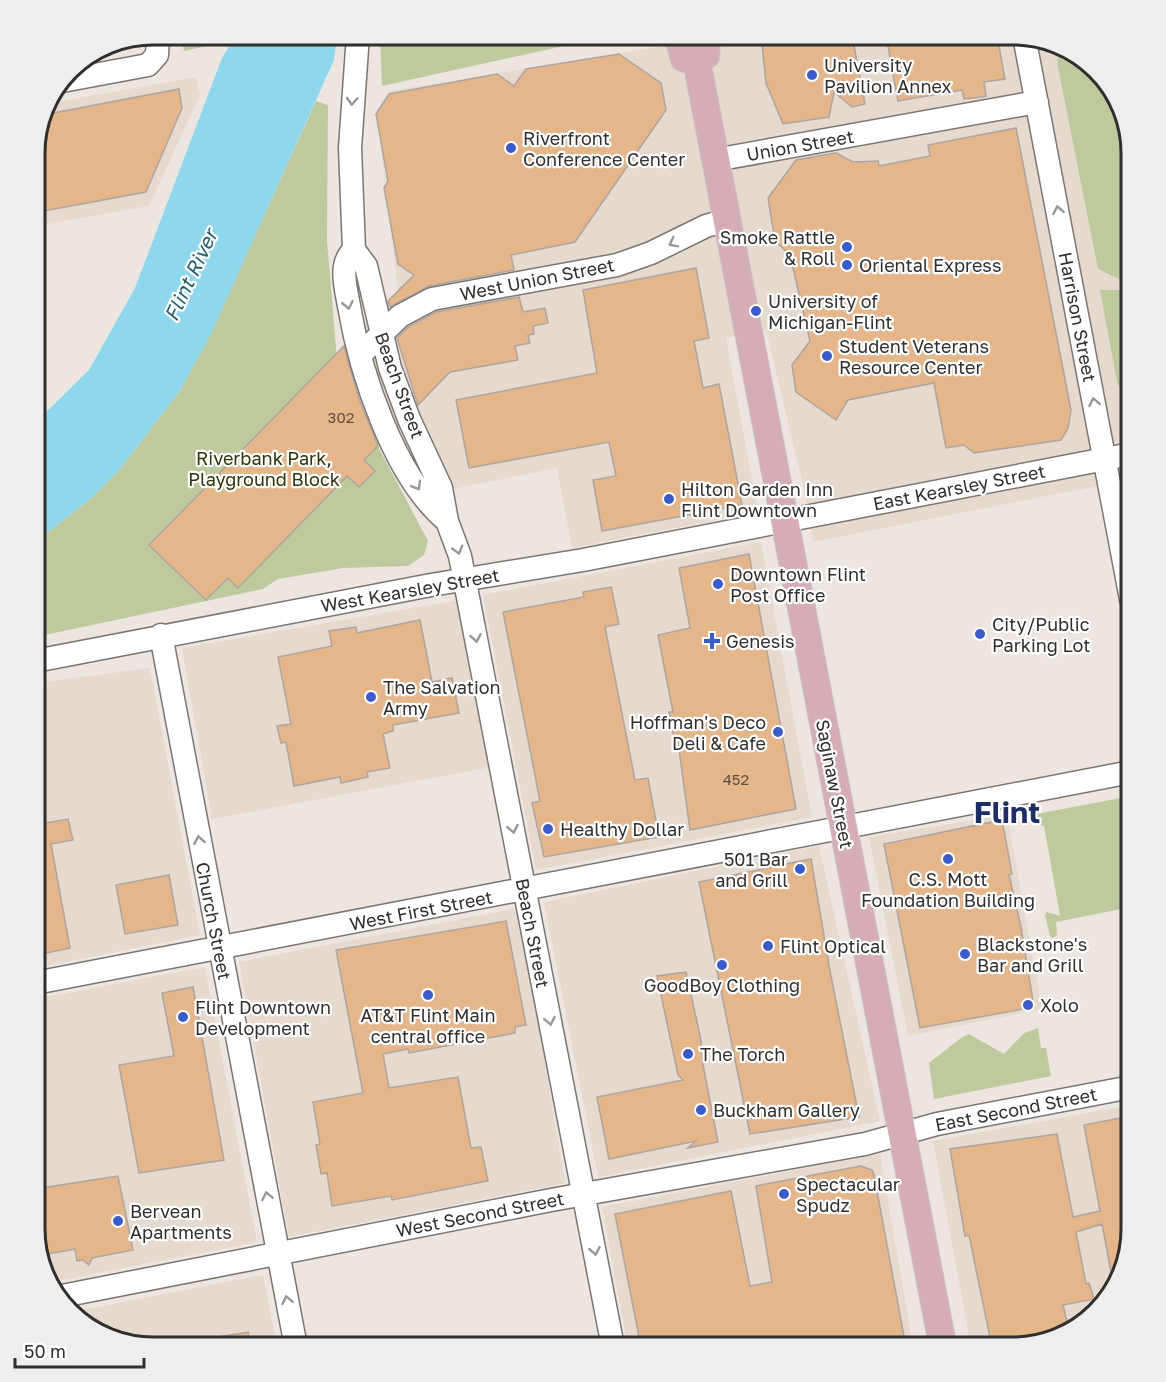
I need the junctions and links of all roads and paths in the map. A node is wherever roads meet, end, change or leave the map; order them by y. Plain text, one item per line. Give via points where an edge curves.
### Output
1 (159, 45) edge
2 (357, 45) edge
3 (681, 45) edge
4 (707, 45) edge
5 (1026, 46) edge
6 (697, 63) junction
7 (75, 79) edge
8 (1037, 102) junction
9 (715, 160) junction
10 (727, 220) junction
11 (354, 250) junction
12 (380, 333) junction
13 (360, 355) junction
14 (1121, 456) edge
15 (1105, 459) junction
16 (447, 521) junction
17 (786, 521) junction
18 (1121, 545) edge
19 (465, 580) junction
20 (161, 635) junction
21 (45, 659) edge
22 (1121, 774) edge
23 (843, 828) junction
24 (525, 889) junction
25 (220, 949) junction
26 (45, 981) edge
27 (1121, 1089) edge
28 (902, 1133) junction
29 (584, 1194) junction
30 (278, 1253) junction
31 (67, 1295) edge
32 (294, 1337) edge
33 (611, 1337) edge
34 (941, 1337) edge

1 - 7 street via 156,57 144,66
2 -> 11 street, Beach Street via 350,157
3 - 6 main road via 684,58
4 - 6 main road via 705,58
5 - 8 street, Harrison Street
6 - 9 main road, Saginaw Street
8 - 9 street, Union Street
15 -> 8 street, Harrison Street
9 - 10 main road, Saginaw Street
10 -> 12 street, West Union Street via 639,258 432,299 407,311
10 - 17 main road, Saginaw Street
11 - 12 street, Beach Street via 366,266
11 -> 13 street, Beach Street via 347,258 344,273
12 - 13 street, West Union Street
12 - 16 street, Beach Street via 400,399 441,488
13 -> 16 street, Beach Street via 390,437 428,503
14 - 15 street, East Kearsley Street
15 - 17 street, East Kearsley Street
15 - 18 street, Harrison Street
16 -> 19 street, Beach Street
17 - 19 street, West Kearsley Street
17 - 23 main road, Saginaw Street
19 - 20 street, West Kearsley Street
19 -> 24 street, Beach Street
20 - 21 street, West Kearsley Street
25 -> 20 street, Church Street
22 - 23 street, West First Street
23 - 24 street, West First Street
23 - 28 main road, Saginaw Street
24 - 25 street, West First Street
24 -> 29 street, Beach Street
25 - 26 street, West First Street
30 -> 25 street, Church Street
27 - 28 street, East Second Street
28 - 29 street, West Second Street via 865,1144
28 - 34 main road, Saginaw Street
29 - 30 street, West Second Street
29 -> 33 street, Beach Street
30 - 31 street, West Second Street
32 -> 30 street, Church Street

